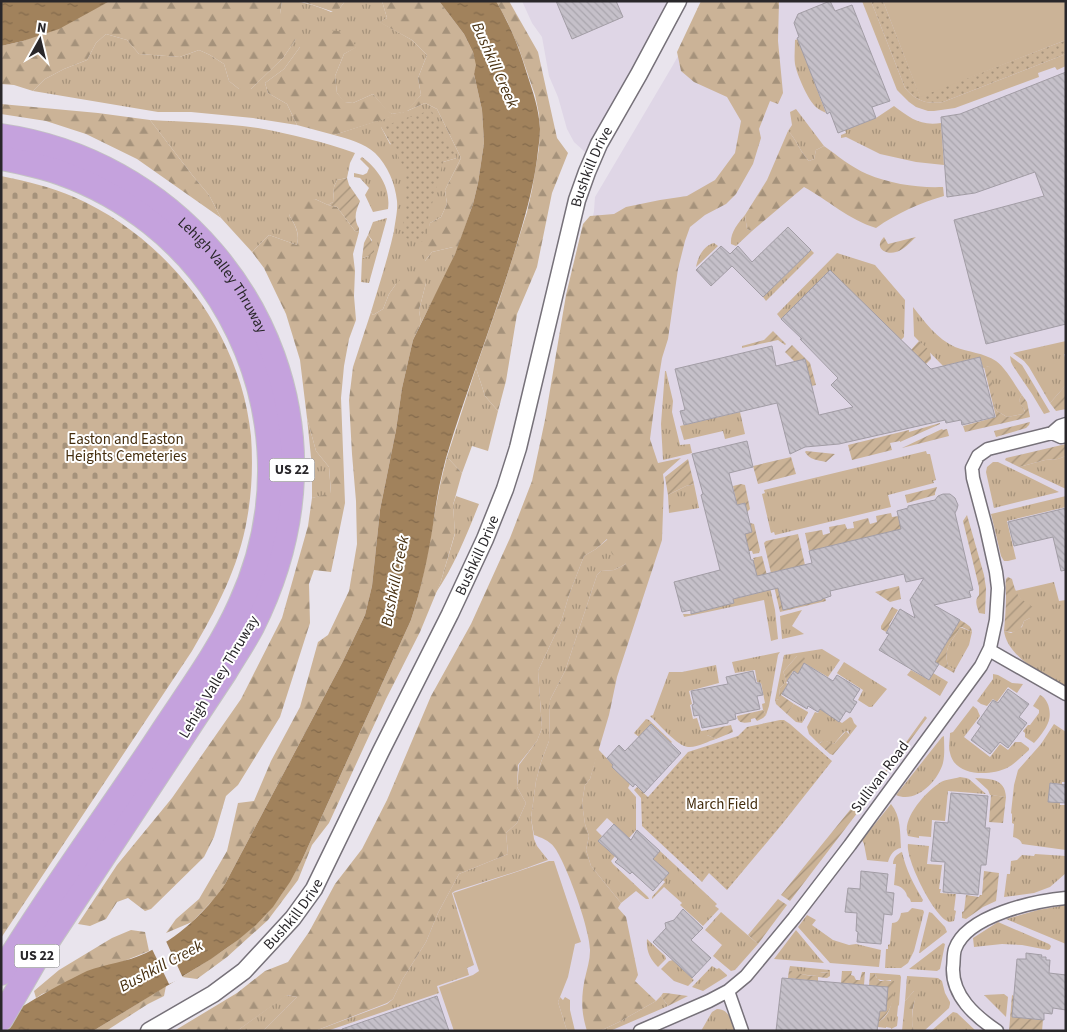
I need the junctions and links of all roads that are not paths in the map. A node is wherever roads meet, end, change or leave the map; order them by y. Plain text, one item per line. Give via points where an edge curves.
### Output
1 (678, 1) edge
2 (1, 136) edge
3 (1, 158) edge
4 (1066, 424) edge
5 (1052, 433) junction
6 (1066, 436) edge
7 (989, 650) junction
8 (1066, 694) edge
9 (68, 889) junction
10 (1066, 898) edge
11 (1, 973) edge
12 (728, 991) junction
13 (1, 1019) edge
14 (149, 1031) edge
15 (640, 1031) edge
16 (742, 1031) edge
17 (997, 1031) edge

1 - 14 street, Bushkill Drive via 599,144 584,179 518,448 485,539 314,889 293,918 244,971 213,994
2 - 9 highway, Lehigh Valley Thruway / US 22 via 26,140 89,160 149,195 189,227 236,283 261,327 279,376 290,430 292,479 286,528 280,554 252,626 225,672
3 - 9 highway, Lehigh Valley Thruway / US 22 via 60,173 99,189 137,212 190,259 241,336 258,382 268,432 270,478 267,516 258,558 240,606 208,662 137,769
4 - 5 street
5 - 6 street
5 - 7 street, Sullivan Road via 988,449 974,461 973,478 998,588 997,618
7 - 8 street
7 - 12 street, Sullivan Road via 981,666 812,896 746,976
9 - 11 highway, Lehigh Valley Thruway / US 22 via 18,945
9 - 13 highway, Lehigh Valley Thruway / US 22 via 37,957
10 - 17 street via 1028,905 987,918 968,931 955,949 953,973 962,1000
12 - 15 street, Sullivan Road
12 - 16 street

